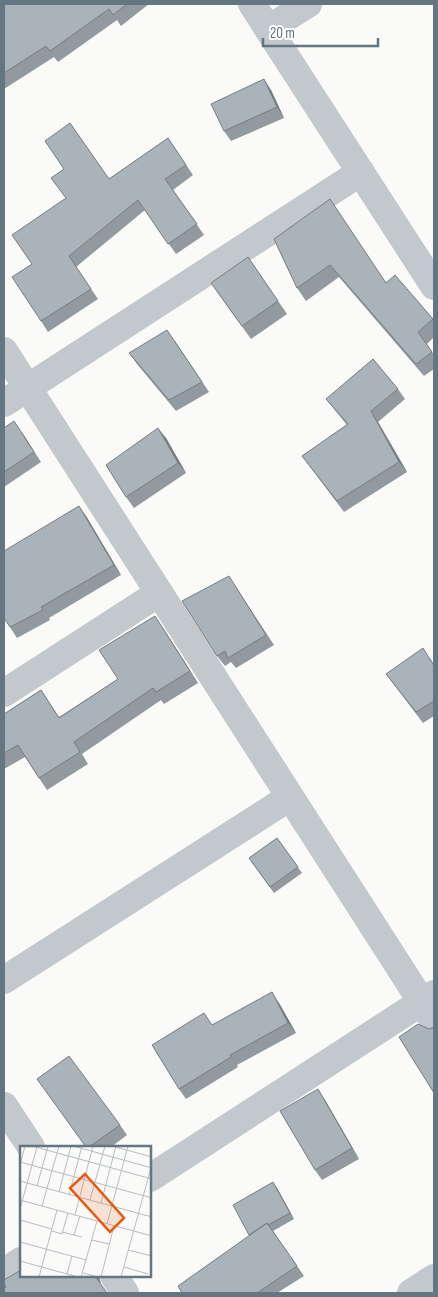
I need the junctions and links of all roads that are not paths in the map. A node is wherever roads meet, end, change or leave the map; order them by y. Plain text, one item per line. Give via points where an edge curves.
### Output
1 (252, 4) edge
2 (308, 4) edge
3 (268, 29) junction
4 (361, 172) junction
5 (434, 286) edge
6 (4, 351) edge
7 (27, 388) junction
8 (4, 403) edge
9 (159, 593) junction
10 (4, 693) edge
11 (290, 797) junction
12 (4, 980) edge
13 (430, 1006) edge
14 (4, 1106) edge
15 (30, 1146) edge
16 (151, 1177) edge
17 (20, 1262) edge
18 (4, 1272) edge
19 (115, 1277) edge
20 (434, 1278) edge
21 (125, 1293) edge
22 (410, 1293) edge

1 - 3 street
2 - 3 street
3 - 4 street
4 - 5 street
4 - 7 street
6 - 7 street
7 - 8 street
7 - 9 street
9 - 10 street
9 - 11 street
11 - 12 street
11 - 13 street
13 - 16 street
14 - 15 street
17 - 18 street
19 - 21 street
20 - 22 street

